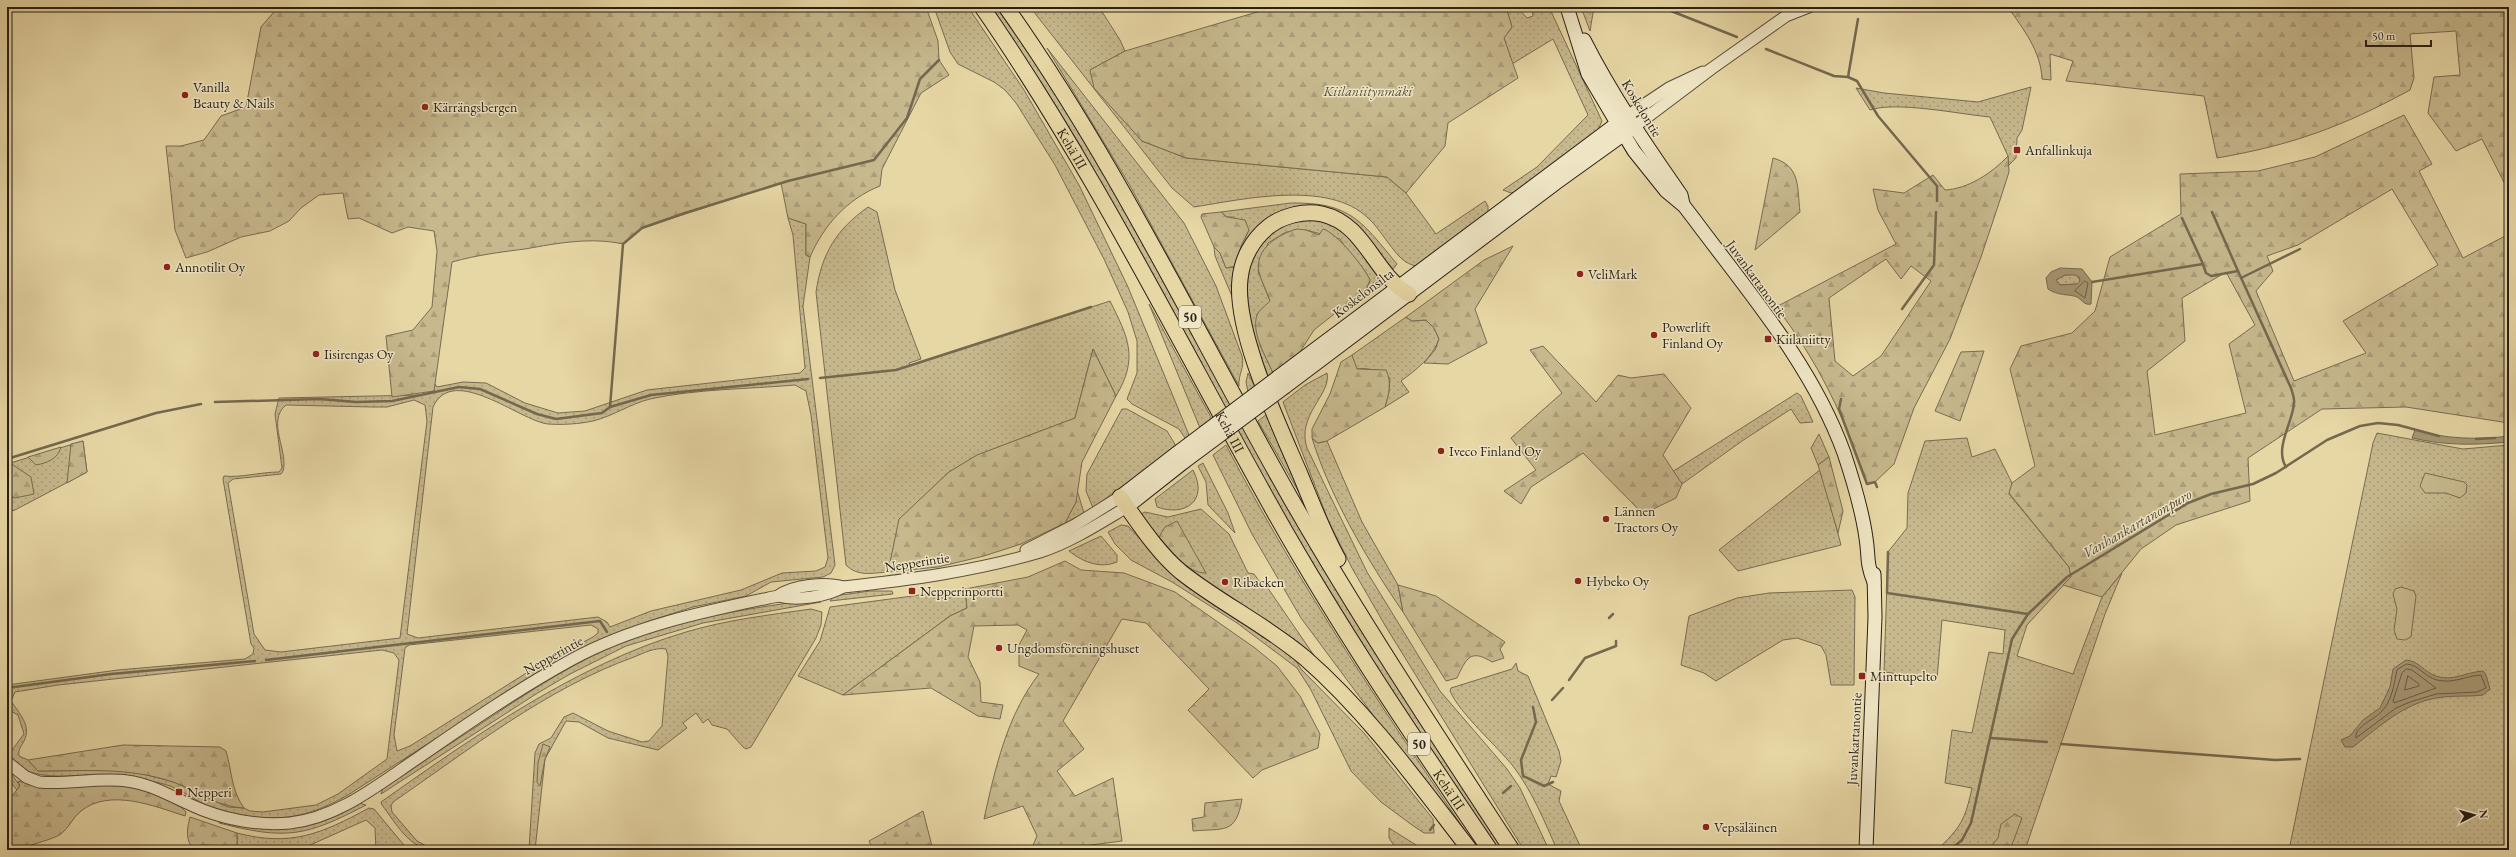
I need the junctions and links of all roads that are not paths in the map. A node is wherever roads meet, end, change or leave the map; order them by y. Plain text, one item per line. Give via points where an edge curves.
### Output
1 (982, 7) edge
2 (1006, 7) edge
3 (1566, 7) edge
4 (1808, 7) edge
5 (1625, 125) junction
6 (1684, 206) joint
7 (1403, 291) junction
8 (1123, 502) junction
9 (1369, 630) junction
10 (7, 762) edge
11 (1470, 850) edge
12 (1490, 850) edge
13 (1512, 850) edge
14 (1866, 850) edge

1 - 12 highway, Kehä III / 50 via 1035,85 1090,178 1273,510 1349,637
2 - 9 highway, Kehä III / 50 via 1083,123 1291,499
3 - 5 main road, Koskelontie
4 - 5 street via 1786,16
5 - 6 main road, Koskelontie via 1681,195
5 - 7 main road, Koskelonsilta
6 - 14 main road, Juvankartanontie via 1786,344 1814,387 1846,459 1856,490 1866,539 1867,565 1874,582 1875,617
7 - 8 main road, Koskelonsilta, bridge
7 - 9 highway via 1345,224 1313,213 1286,217 1261,233 1251,246 1243,264 1240,280 1240,298 1247,337 1268,397 1329,543 1353,588
8 - 10 street, Nepperintie via 1039,544 995,562 937,575 843,587 833,584 785,591 778,596 705,611 656,625 578,656 347,804 318,816 289,823 271,824 218,816 167,793 128,781 39,782 26,777
8 - 11 highway via 1180,571 1276,636 1326,678 1384,739
9 - 13 highway, Kehä III / 50

